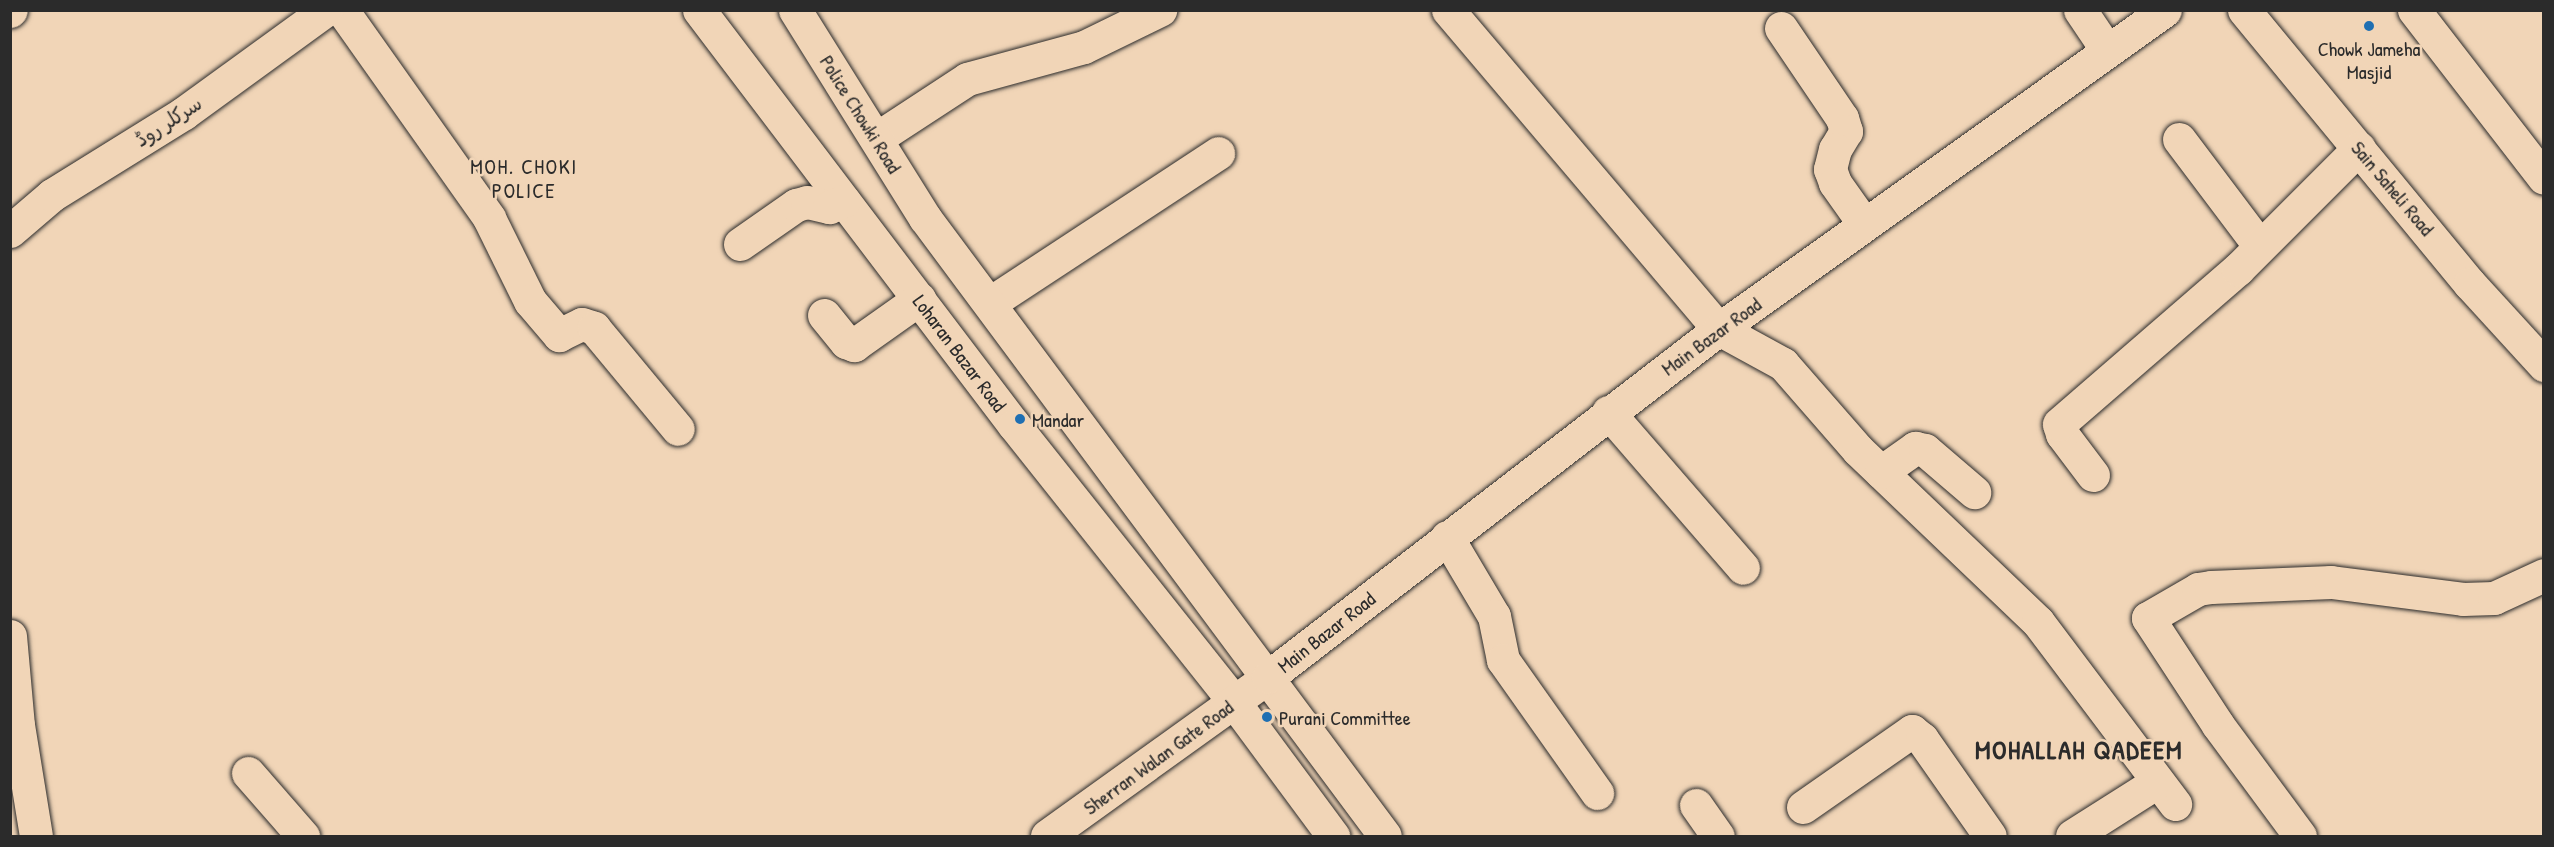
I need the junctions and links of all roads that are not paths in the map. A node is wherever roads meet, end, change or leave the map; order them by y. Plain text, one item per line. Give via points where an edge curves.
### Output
1 (326, 10) edge
2 (342, 10) edge
3 (699, 10) edge
4 (795, 10) edge
5 (1160, 10) edge
6 (1448, 10) edge
7 (2080, 10) edge
8 (2165, 10) edge
9 (2244, 10) edge
10 (2414, 10) edge
11 (1781, 27) dead end
12 (2107, 50) junction
13 (877, 138) junction
14 (2179, 139) dead end
15 (2359, 148) junction
16 (1218, 153) dead end
17 (2544, 178) edge
18 (844, 201) junction
19 (1864, 224) junction
20 (10, 231) edge
21 (740, 244) dead end
22 (2259, 245) junction
23 (919, 299) junction
24 (990, 303) junction
25 (824, 315) dead end
26 (1719, 329) junction
27 (2544, 364) edge
28 (1608, 412) junction
29 (678, 429) dead end
30 (1881, 472) junction
31 (2093, 475) dead end
32 (1974, 492) dead end
33 (1447, 537) junction
34 (1743, 568) dead end
35 (2544, 575) edge
36 (12, 646) edge
37 (1268, 677) junction
38 (1234, 702) junction
39 (248, 773) dead end
40 (1597, 793) dead end
41 (1696, 805) dead end
42 (1803, 807) dead end
43 (36, 837) edge
44 (303, 837) edge
45 (1047, 837) edge
46 (1333, 837) edge
47 (1385, 837) edge
48 (1718, 837) edge
49 (1990, 837) edge
50 (2072, 837) edge
51 (2300, 837) edge

1 - 20 street, سرکلر روڈ via 184,113 52,195
2 - 29 street via 489,218 530,302 559,335 582,324 594,328
3 - 18 street, Loharan Bazar Road
4 - 13 street, Police Chowki Road
5 - 13 street via 1084,47 967,79
6 - 26 street
7 - 12 street
8 - 12 street, Main Bazar Road
9 - 15 street, Sain Saheli Road
10 - 17 street
11 - 19 street via 1842,118 1846,131 1835,149 1830,169 1835,183
12 - 19 street, Main Bazar Road
13 - 24 street, Police Chowki Road via 925,218
14 - 22 street
15 - 22 street
15 - 27 street, Sain Saheli Road via 2470,284
16 - 24 street
18 - 21 street via 829,207 807,202 796,205
18 - 23 street, Loharan Bazar Road
19 - 26 street, Main Bazar Road
22 - 31 street via 2238,269 2059,424 2062,434
23 - 25 street via 854,345 846,342
23 - 38 street, Loharan Bazar Road via 1014,426
24 - 37 street
26 - 28 street, Main Bazar Road
26 - 30 street via 1783,364
28 - 33 street, Main Bazar Road
28 - 34 street
30 - 32 street via 1915,448 1925,450
30 - 50 street via 2038,622 2166,793
33 - 37 street, Main Bazar Road
33 - 40 street via 1494,616 1503,660
35 - 51 street via 2494,598 2474,599 2331,582 2211,587 2198,589 2148,618 2218,725
36 - 43 street via 18,725
37 - 38 street, Sherran Walan Gate Road
37 - 47 street
38 - 45 street, Sherran Walan Gate Road
38 - 46 street, Loharan Bazar Road
39 - 44 street
41 - 48 street
42 - 49 street via 1912,731 1922,739

